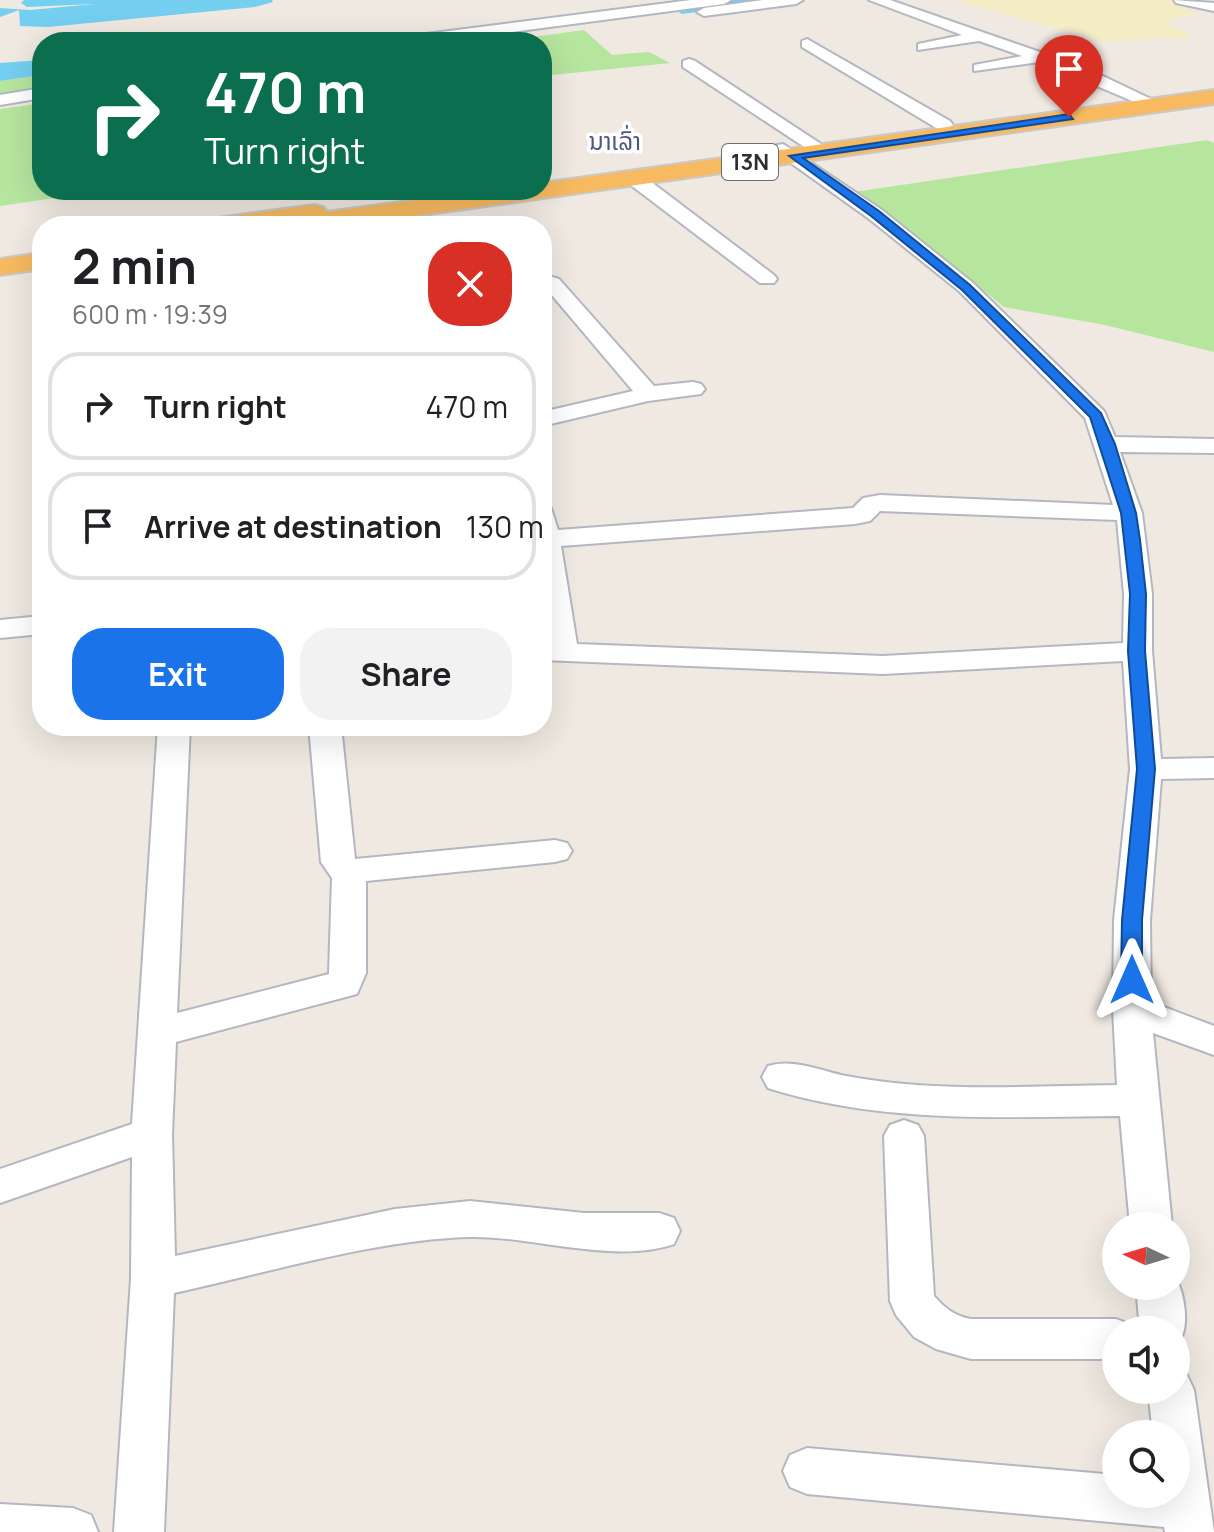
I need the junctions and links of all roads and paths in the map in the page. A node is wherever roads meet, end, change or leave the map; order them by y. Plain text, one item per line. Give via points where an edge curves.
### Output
1 (724, 0) edge
2 (796, 0) edge
3 (876, 0) edge
4 (1181, 0) edge
5 (1214, 7) edge
6 (479, 32) edge
7 (551, 32) edge
8 (979, 36) junction
9 (807, 44) dead end
10 (923, 47) dead end
11 (1042, 58) junction
12 (689, 64) dead end
13 (980, 68) dead end
14 (1214, 89) edge
15 (32, 95) edge
16 (1214, 97) edge
17 (1143, 99) junction
18 (0, 100) edge
19 (32, 103) edge
20 (0, 108) edge
21 (944, 125) junction
22 (803, 150) junction
23 (635, 179) junction
24 (552, 181) edge
25 (552, 193) edge
26 (409, 200) edge
27 (510, 200) edge
28 (292, 216) edge
29 (415, 216) edge
30 (32, 252) edge
31 (0, 257) edge
32 (32, 262) edge
33 (0, 267) edge
34 (767, 279) dead end
35 (552, 283) dead end
36 (693, 389) dead end
37 (648, 394) junction
38 (552, 417) edge
39 (1108, 444) junction
40 (1214, 446) edge
41 (1129, 513) junction
42 (552, 526) edge
43 (32, 626) edge
44 (0, 629) edge
45 (1137, 651) junction
46 (553, 652) edge
47 (173, 736) edge
48 (326, 736) edge
49 (1214, 768) edge
50 (1146, 769) junction
51 (555, 851) dead end
52 (349, 871) junction
53 (1132, 1010) junction
54 (158, 1032) junction
55 (1214, 1041) edge
56 (782, 1077) dead end
57 (1138, 1100) junction
58 (152, 1134) junction
59 (904, 1136) dead end
60 (0, 1186) edge
61 (1150, 1212) edge
62 (659, 1231) dead end
63 (153, 1279) junction
64 (1102, 1339) edge
65 (1173, 1404) edge
66 (807, 1471) dead end
67 (1188, 1519) edge
68 (0, 1528) edge
69 (73, 1532) edge
70 (139, 1532) edge

1 - 6 street
2 - 7 street
3 - 8 street
4 - 5 street
8 - 10 street
8 - 11 street
9 - 21 street
11 - 13 street
11 - 17 street
12 - 22 street
14 - 17 highway, 13N
15 - 18 street
16 - 22 highway, 13N
17 - 21 highway, 13N
19 - 20 street
21 - 22 highway, 13N
22 - 23 highway, 13N
22 - 24 highway, 13N
22 - 39 street via 966,287 1096,416
23 - 25 highway, 13N
23 - 34 street
26 - 28 highway
27 - 29 highway, 13N
30 - 31 highway
32 - 33 highway
35 - 37 street
36 - 37 street
37 - 38 street
39 - 40 street
39 - 41 street
41 - 42 street via 880,503 855,516
41 - 45 street via 1138,594
43 - 44 street
45 - 46 street via 883,665
45 - 50 street
47 - 54 street
48 - 52 street via 338,862
49 - 50 street
50 - 53 street via 1132,920
51 - 52 street
52 - 54 street via 344,984
53 - 55 street
53 - 57 street
54 - 58 street
56 - 57 street via 849,1092 950,1102
57 - 61 street
58 - 60 street
58 - 63 street
59 - 64 street via 912,1301 926,1322 950,1336 971,1339
62 - 63 street via 584,1231 470,1219 395,1227
63 - 70 street
65 - 67 street
66 - 67 street
68 - 69 street

